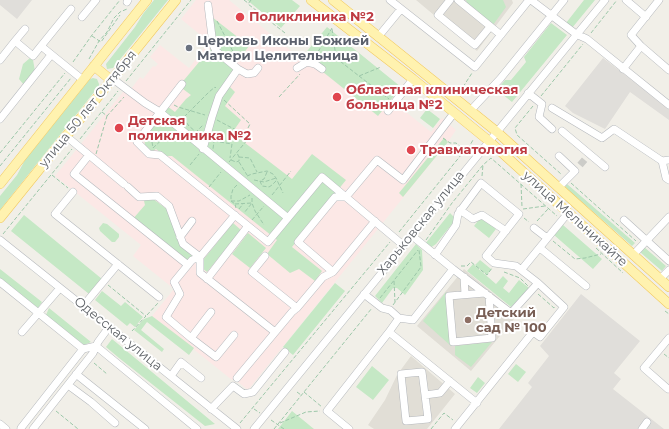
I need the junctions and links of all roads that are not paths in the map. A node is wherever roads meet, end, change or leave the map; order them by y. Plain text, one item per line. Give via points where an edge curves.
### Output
1 (96, 0) edge
2 (146, 0) edge
3 (176, 0) edge
4 (311, 0) edge
5 (334, 0) edge
6 (390, 0) edge
7 (450, 0) edge
8 (458, 0) edge
9 (530, 0) edge
10 (564, 0) edge
11 (604, 0) edge
12 (626, 0) edge
13 (659, 0) edge
14 (208, 5) dead end
15 (71, 9) dead end
16 (401, 9) junction
17 (552, 16) junction
18 (82, 17) dead end
19 (646, 17) junction
20 (490, 27) junction
21 (25, 29) dead end
22 (576, 34) junction
23 (500, 35) junction
24 (378, 37) junction
25 (15, 41) junction
26 (41, 46) junction
27 (641, 46) junction
28 (51, 55) junction
29 (0, 60) edge
30 (91, 64) junction
31 (258, 68) dead end
32 (238, 69) junction
33 (322, 69) dead end
34 (623, 69) junction
35 (669, 70) edge
36 (298, 71) road end
37 (112, 79) junction
38 (413, 79) junction
39 (83, 80) junction
40 (182, 84) dead end
41 (438, 84) junction
42 (528, 93) junction
43 (430, 94) junction
44 (669, 105) edge
45 (552, 108) dead end
46 (471, 110) junction
47 (388, 111) dead end
48 (160, 112) junction
49 (454, 113) junction
50 (0, 119) edge
51 (552, 129) dead end
52 (562, 130) dead end
53 (497, 132) junction
54 (66, 136) junction
55 (489, 142) junction
56 (203, 148) junction
57 (559, 156) dead end
58 (91, 157) junction
59 (665, 161) edge
60 (605, 167) dead end
61 (669, 180) edge
62 (0, 184) edge
63 (559, 187) junction
64 (73, 192) road end
65 (346, 197) junction
66 (460, 210) junction
67 (568, 213) junction
68 (237, 216) junction
69 (669, 217) edge
70 (0, 218) edge
71 (288, 218) junction
72 (624, 220) dead end
73 (192, 221) dead end
74 (375, 221) junction
75 (248, 226) junction
76 (534, 227) road end
77 (506, 231) junction
78 (411, 235) junction
79 (180, 237) junction
80 (548, 238) junction
81 (0, 239) edge
82 (644, 244) junction
83 (403, 245) junction
84 (540, 248) junction
85 (435, 255) junction
86 (633, 255) junction
87 (265, 256) dead end
88 (200, 257) junction
89 (669, 261) edge
90 (118, 264) junction
91 (188, 265) junction
92 (453, 269) junction
93 (522, 269) junction
94 (669, 270) edge
95 (333, 272) junction
96 (464, 277) junction
97 (207, 279) junction
98 (660, 279) junction
99 (0, 282) edge
100 (538, 283) junction
101 (586, 286) dead end
102 (669, 287) edge
103 (60, 288) junction
104 (364, 294) junction
105 (465, 294) junction
106 (487, 294) junction
107 (159, 297) road end
108 (669, 304) edge
109 (83, 306) junction
110 (297, 308) junction
111 (211, 312) dead end
112 (39, 313) junction
113 (400, 318) junction
114 (109, 327) junction
115 (22, 332) dead end
116 (275, 332) junction
117 (389, 332) junction
118 (234, 335) dead end
119 (191, 338) junction
120 (669, 338) edge
121 (96, 346) junction
122 (666, 347) edge
123 (83, 349) junction
124 (285, 352) dead end
125 (76, 374) junction
126 (170, 376) junction
127 (201, 378) dead end
128 (237, 378) dead end
129 (450, 381) junction
130 (68, 385) junction
131 (668, 388) dead end
132 (425, 395) junction
133 (477, 403) junction
134 (211, 409) junction
135 (647, 422) dead end
136 (115, 423) dead end
137 (0, 424) edge
138 (457, 427) edge
139 (21, 428) dead end
140 (236, 428) edge
141 (6, 429) edge
142 (33, 429) edge
143 (145, 429) edge
144 (197, 429) edge
145 (254, 429) edge
146 (349, 429) edge
147 (642, 429) edge

1 - 18 street
2 - 30 main road, улица 50 лет Октября
3 - 37 main road, улица 50 лет Октября
4 - 38 main road, улица Мельникайте
5 - 24 main road, улица Мельникайте
6 - 16 street
7 - 20 street via 438,15 475,45
8 - 20 street
9 - 17 street
9 - 23 street
10 - 17 street
11 - 22 street, Харьковская улица
12 - 19 street
13 - 19 street
14 - 32 street via 213,45 216,51
15 - 26 street
16 - 23 street via 475,67
16 - 24 street
17 - 22 street
17 - 46 street
19 - 27 street via 631,35
20 - 23 street
21 - 25 street
22 - 34 street
22 - 42 street, Харьковская улица
24 - 41 main road, улица Мельникайте
25 - 26 street via 33,56
25 - 29 street
26 - 28 street
27 - 34 street
27 - 35 street
28 - 39 street
28 - 50 street
30 - 37 main road
30 - 39 main road, улица 50 лет Октября
31 - 32 street via 254,73 247,74
32 - 56 street via 219,96
33 - 36 street via 306,62
34 - 44 street
37 - 48 street
37 - 54 main road, улица 50 лет Октября
38 - 43 main road, улица Мельникайте
38 - 47 street
39 - 62 main road, улица 50 лет Октября
40 - 48 street
41 - 43 main road
41 - 46 main road, улица Мельникайте
42 - 51 street via 542,104 539,117
42 - 53 street, Харьковская улица
43 - 49 main road, улица Мельникайте
45 - 59 street via 602,138 614,129
46 - 53 main road, улица Мельникайте
48 - 56 street
48 - 68 street via 137,142 149,154 160,155
49 - 55 main road, улица Мельникайте
49 - 65 street via 403,180 377,160
52 - 60 street via 588,156
53 - 55 street, Харьковская улица
53 - 63 main road, улица Мельникайте
54 - 58 street
54 - 70 main road, улица 50 лет Октября
55 - 67 main road, улица Мельникайте
55 - 78 street, Харьковская улица
56 - 71 street
57 - 63 street via 578,168
58 - 79 street via 139,197 157,196 169,206
58 - 91 street via 74,174
59 - 61 street via 666,178
63 - 86 main road, улица Мельникайте
64 - 90 street via 56,214
65 - 71 street via 322,177
65 - 74 street
65 - 95 street via 335,197 298,242
66 - 77 street via 474,219 482,215
66 - 77 street via 481,183 519,214
66 - 85 street via 456,225
67 - 80 street
67 - 108 main road, улица Мельникайте
68 - 75 street
68 - 88 street
69 - 82 street
71 - 75 street via 268,242
72 - 82 street
73 - 79 street
74 - 83 street
74 - 95 street
75 - 97 street
76 - 80 street
77 - 93 street via 486,256 494,263
78 - 83 street, Харьковская улица
78 - 85 street
79 - 88 street via 183,244
80 - 84 street
81 - 103 street, Одесская улица
82 - 86 street
82 - 89 street
83 - 104 street, Харьковская улица
84 - 93 street
84 - 101 street
85 - 92 street
86 - 98 main road, улица Мельникайте
87 - 110 street via 252,272
88 - 91 street
88 - 97 street via 200,273
90 - 107 street
90 - 109 street
91 - 119 street via 174,282 180,294 166,317
92 - 96 street
92 - 113 street via 412,320
93 - 100 street
94 - 98 street
95 - 110 street via 323,277
96 - 105 street
96 - 106 street
97 - 116 street
98 - 102 main road, улица Мельникайте
99 - 112 street
100 - 106 street via 511,313
100 - 133 street via 564,307 563,309 540,337 533,332
103 - 109 street, Одесская улица
103 - 112 street
104 - 113 street
104 - 145 street, Харьковская улица
105 - 106 street
105 - 106 street via 448,296 453,342 492,338
109 - 114 street, Одесская улица
110 - 116 street
111 - 119 street
112 - 115 street
112 - 123 street
113 - 117 street
114 - 121 street
114 - 126 street, Одесская улица
116 - 128 street
117 - 129 street
117 - 146 street via 327,411
118 - 119 street via 216,357
120 - 122 street
121 - 123 street
121 - 125 street
121 - 144 street
122 - 131 street via 644,368
123 - 139 street
124 - 134 street via 253,392 244,394 233,386
125 - 130 street
125 - 143 street
126 - 127 street via 181,362
126 - 134 street, Одесская улица
129 - 132 street via 440,393
129 - 133 street
130 - 136 street
130 - 142 street
132 - 132 street via 422,372 401,374 406,421 428,419
133 - 138 street
134 - 140 street, Одесская улица
135 - 147 street
137 - 141 street

